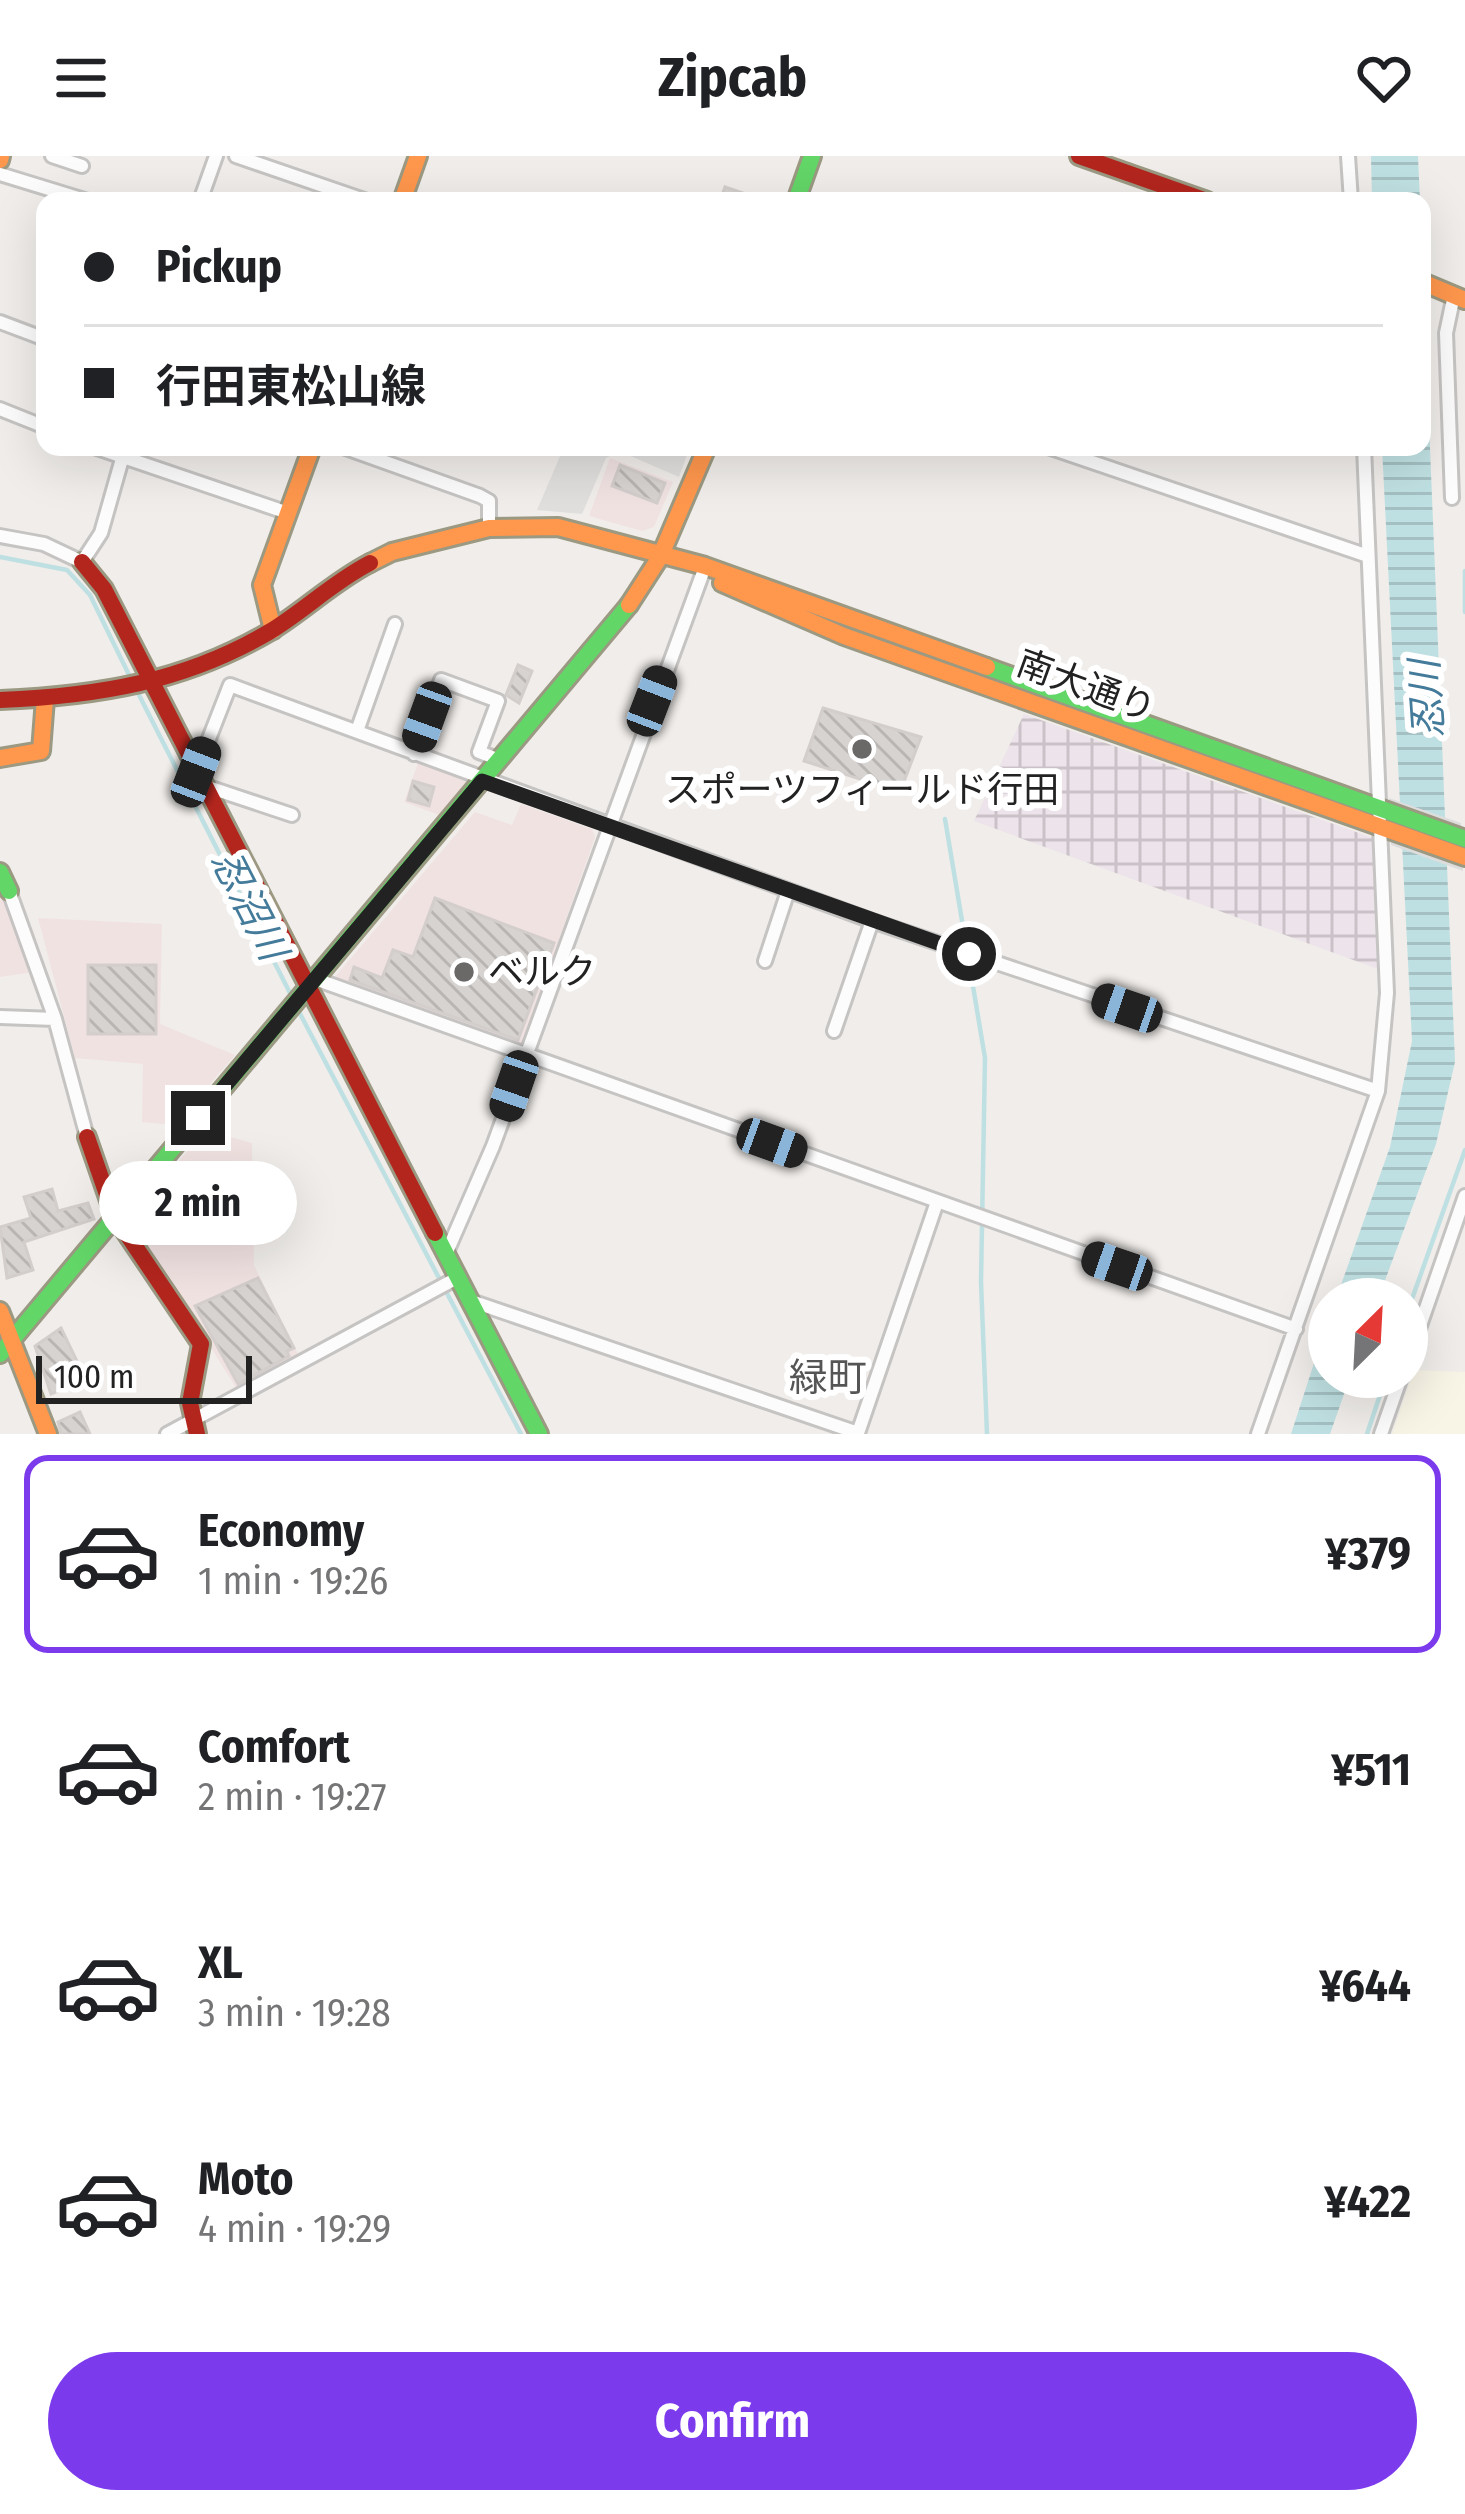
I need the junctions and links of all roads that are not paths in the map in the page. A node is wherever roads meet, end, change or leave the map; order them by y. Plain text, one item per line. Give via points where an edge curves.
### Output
1 (52, 156) edge
2 (216, 156) edge
3 (236, 156) edge
4 (418, 156) edge
5 (812, 156) edge
6 (1079, 156) edge
7 (1348, 156) edge
8 (82, 166) dead end
9 (0, 174) edge
10 (59, 192) edge
11 (203, 192) edge
12 (341, 192) edge
13 (405, 192) edge
14 (799, 192) edge
15 (1177, 192) edge
16 (1350, 192) edge
17 (1444, 291) edge
18 (0, 322) edge
19 (36, 336) edge
20 (0, 410) edge
21 (36, 424) edge
22 (117, 456) edge
23 (309, 456) edge
24 (368, 456) edge
25 (703, 456) edge
26 (1074, 456) edge
27 (1364, 456) edge
28 (122, 458) junction
29 (1452, 497) dead end
30 (288, 513) junction
31 (489, 528) junction
32 (0, 536) edge
33 (1368, 556) junction
34 (661, 557) junction
35 (82, 562) junction
36 (696, 570) junction
37 (395, 624) dead end
38 (273, 630) junction
39 (152, 684) junction
40 (44, 699) junction
41 (0, 700) edge
42 (357, 731) junction
43 (414, 754) junction
44 (0, 758) edge
45 (500, 760) junction
46 (200, 779) junction
47 (482, 781) junction
48 (292, 814) dead end
49 (1386, 819) junction
50 (605, 826) junction
51 (1464, 847) edge
52 (0, 872) edge
53 (9, 891) joint
54 (788, 891) junction
55 (872, 921) junction
56 (765, 961) dead end
57 (313, 984) junction
58 (0, 1018) edge
59 (55, 1019) junction
60 (835, 1031) dead end
61 (525, 1055) junction
62 (1378, 1091) junction
63 (87, 1137) joint
64 (1465, 1196) edge
65 (937, 1202) junction
66 (114, 1214) junction
67 (446, 1254) junction
68 (457, 1279) junction
69 (469, 1300) junction
70 (1428, 1303) edge
71 (0, 1312) edge
72 (1296, 1329) junction
73 (5, 1348) edge
74 (1394, 1398) edge
75 (195, 1428) edge
76 (859, 1433) edge
77 (48, 1434) edge
78 (167, 1434) edge
79 (539, 1434) edge
80 (1258, 1434) edge
81 (1382, 1434) edge

1 - 8 street
2 - 11 street
3 - 12 street
4 - 13 street
5 - 14 street
6 - 15 street
7 - 16 street
9 - 10 street
17 - 29 street
18 - 19 street
20 - 21 street
22 - 28 street
23 - 30 street
24 - 31 street via 489,501
25 - 34 street
26 - 33 street
27 - 33 street
28 - 30 street
28 - 35 street via 101,533
30 - 38 street via 262,585
31 - 34 street, 南大通り via 558,527
31 - 38 street, 南大通り via 392,552
32 - 35 street
33 - 49 street
34 - 36 street, 南大通り
34 - 45 street
35 - 39 street
36 - 49 street, 南大通り via 705,566
36 - 50 street
37 - 42 street
38 - 39 street, 南大通り
39 - 40 street, 南大通り
39 - 46 street
40 - 41 street, 南大通り
40 - 44 street via 41,752
42 - 43 street
42 - 46 street via 230,685
43 - 45 street via 441,680 498,700 479,752
43 - 47 street
45 - 47 street
46 - 48 street
46 - 57 street
47 - 50 street
47 - 57 street
49 - 51 street, 南大通り
49 - 62 street via 1387,993
50 - 54 street
50 - 61 street
52 - 53 street
53 - 59 street
54 - 55 street
54 - 56 street
55 - 60 street
55 - 62 street
57 - 61 street
57 - 66 street
57 - 67 street
58 - 59 street
59 - 63 street
61 - 65 street
61 - 67 street
62 - 72 street
63 - 66 street
64 - 70 street
65 - 72 street
65 - 76 street
66 - 73 street
66 - 75 street via 201,1344 186,1394
67 - 68 street
68 - 69 street
68 - 75 street
69 - 76 street
69 - 79 street
71 - 73 street
72 - 80 street
73 - 77 street
74 - 81 street
75 - 78 street

